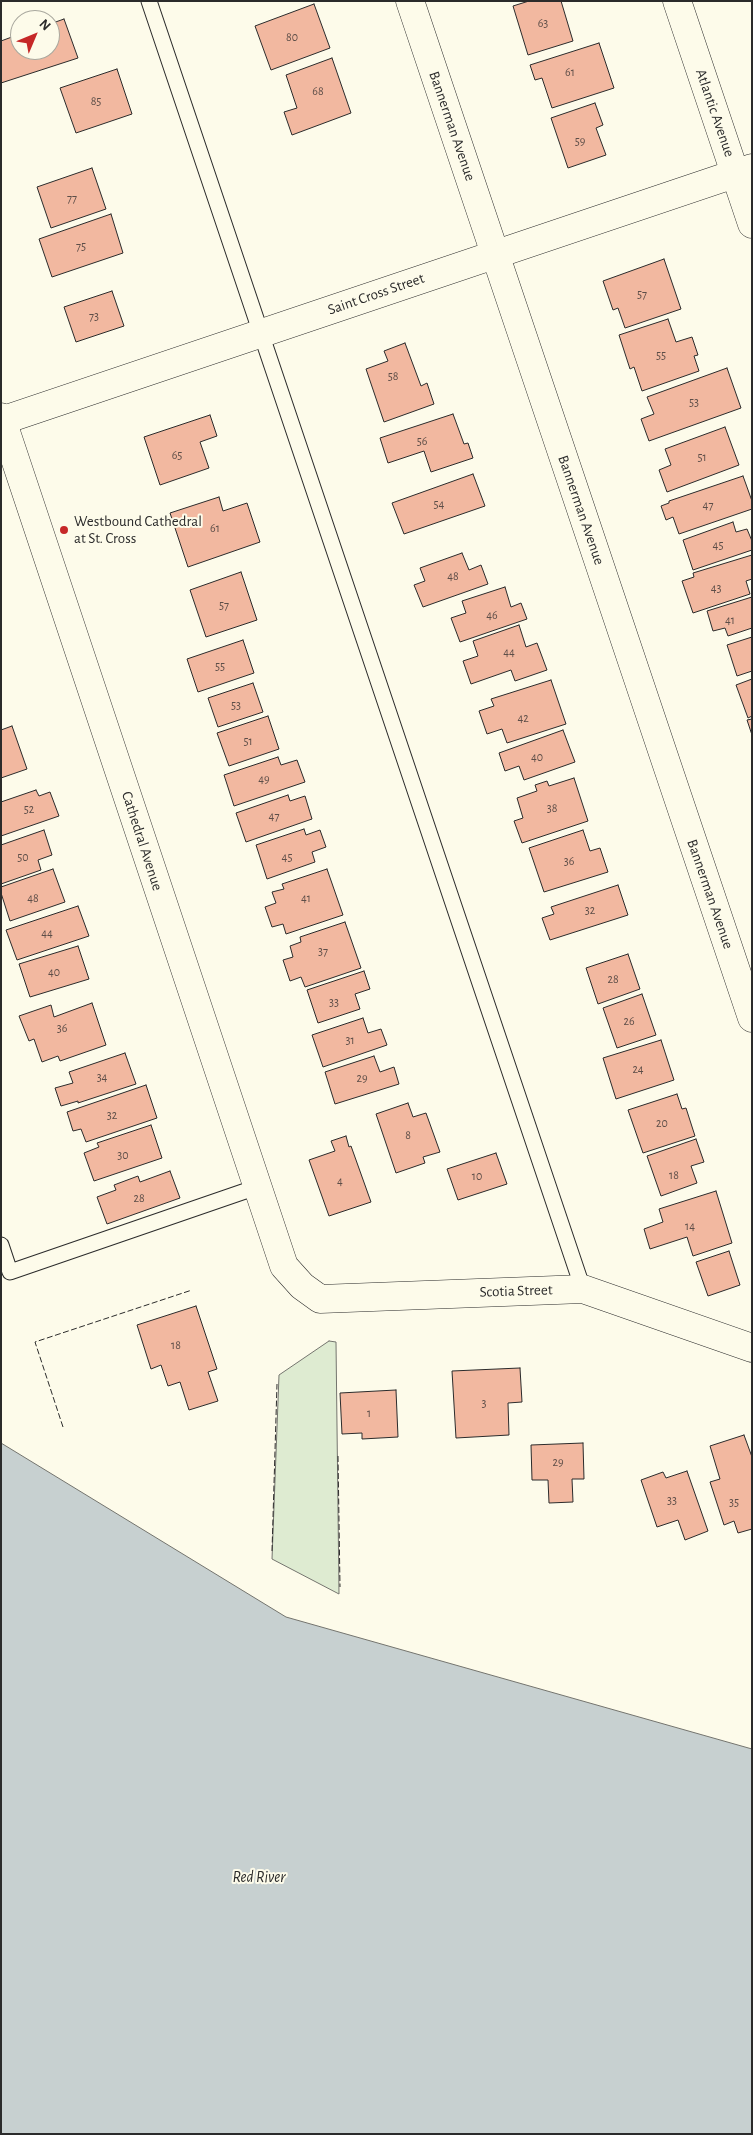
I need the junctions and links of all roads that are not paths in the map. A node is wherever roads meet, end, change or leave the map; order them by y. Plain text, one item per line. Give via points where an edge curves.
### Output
1 (149, 1) edge
2 (410, 1) edge
3 (677, 1) edge
4 (744, 171) edge
5 (752, 224) edge
6 (495, 254) junction
7 (261, 333) junction
8 (2, 419) edge
9 (752, 1018) edge
10 (257, 1187) junction
11 (1, 1245) edge
12 (284, 1266) joint
13 (583, 1289) junction
14 (752, 1348) edge

1 - 7 lane
2 - 6 street, Bannerman Avenue
3 - 4 street, Atlantic Avenue
4 - 5 street, Atlantic Avenue
4 - 6 street, Saint Cross Street
6 - 7 street, Saint Cross Street
6 - 9 street, Bannerman Avenue
7 - 8 street, Saint Cross Street
7 - 13 lane
8 - 10 street, Cathedral Avenue
10 - 11 lane via 10,1272
10 - 12 street, Cathedral Avenue
12 - 13 street, Scotia Street via 302,1286 320,1299
13 - 14 street, Scotia Street

